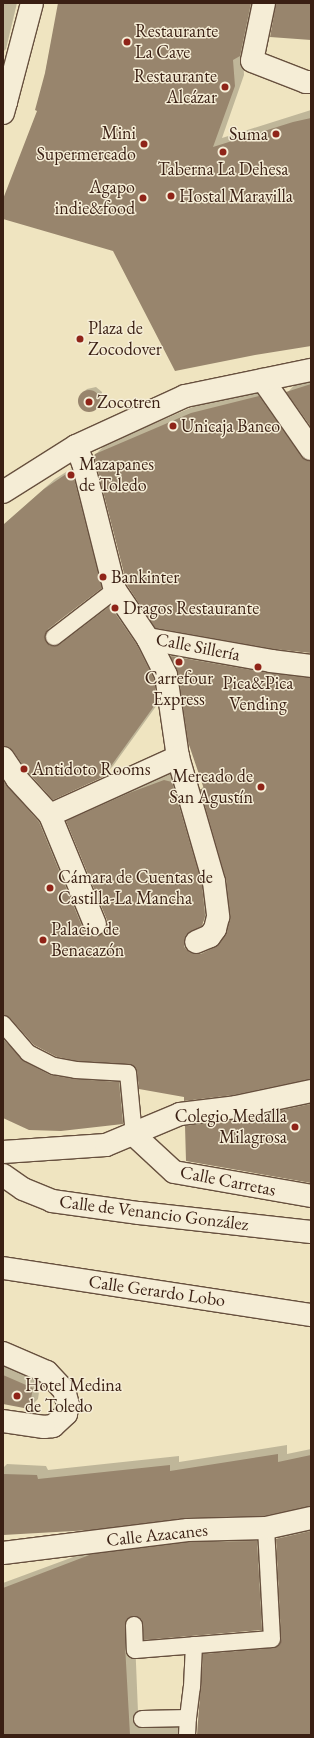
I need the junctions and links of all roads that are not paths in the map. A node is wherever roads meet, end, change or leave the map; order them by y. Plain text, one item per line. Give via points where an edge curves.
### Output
1 (32, 3) edge
2 (264, 3) edge
3 (311, 82) edge
4 (4, 106) edge
5 (311, 370) edge
6 (263, 380) junction
7 (76, 446) junction
8 (311, 449) edge
9 (3, 492) edge
10 (115, 590) junction
11 (54, 637) dead end
12 (148, 639) junction
13 (311, 666) edge
14 (178, 757) junction
15 (3, 758) edge
16 (50, 815) junction
17 (95, 924) dead end
18 (196, 942) dead end
19 (3, 1024) edge
20 (311, 1091) edge
21 (134, 1135) junction
22 (3, 1152) edge
23 (3, 1176) edge
24 (311, 1196) edge
25 (311, 1232) edge
26 (3, 1268) edge
27 (311, 1315) edge
28 (3, 1353) edge
29 (3, 1421) edge
30 (311, 1518) edge
31 (266, 1528) junction
32 (3, 1553) edge
33 (134, 1625) dead end
34 (194, 1646) junction
35 (188, 1718) junction
36 (142, 1719) dead end
37 (187, 1735) edge

1 - 4 street
2 - 3 street via 252,61
5 - 6 street
6 - 7 street via 185,396
6 - 8 street
7 - 9 street
7 - 10 street, Calle Sillería via 83,462
10 - 11 lane
10 - 12 street, Calle Sillería
12 - 13 street, Calle Sillería
12 - 14 street via 166,675
14 - 16 street
14 - 18 street via 214,882 218,917 210,936
15 - 16 street via 17,779
16 - 17 street
19 - 21 lane via 28,1053 54,1066 128,1073
20 - 21 street via 236,1107 180,1114
21 - 22 street via 106,1146
21 - 24 street, Calle Carretas via 174,1172
23 - 25 street, Calle de Venancio González via 23,1189 52,1201
26 - 27 street, Calle Gerardo Lobo
28 - 29 street via 47,1372 64,1390 68,1405 66,1414 53,1426
30 - 31 street, Calle Azacanes
31 - 32 street, Calle Azacanes via 188,1530
31 - 34 lane via 272,1639
33 - 34 lane via 135,1650
34 - 35 lane
35 - 36 lane
35 - 37 lane

